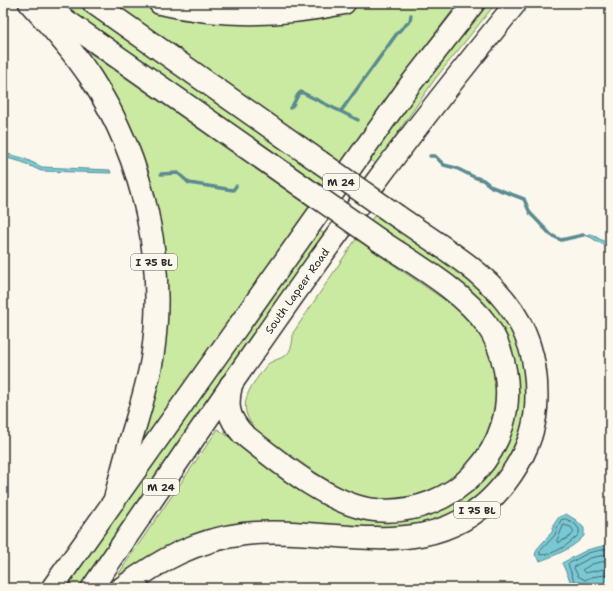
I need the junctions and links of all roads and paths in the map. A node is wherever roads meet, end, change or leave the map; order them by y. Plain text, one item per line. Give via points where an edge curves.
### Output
1 (30, 3) edge
2 (42, 3) edge
3 (94, 3) edge
4 (160, 3) edge
5 (344, 3) edge
6 (474, 3) edge
7 (516, 3) edge
8 (231, 385) junction
9 (115, 499) junction
10 (52, 588) edge
11 (92, 588) edge
12 (122, 588) edge

1 - 9 highway, I 75 BL via 64,41 104,100 122,136 135,171 149,223 155,278 155,332 152,358 142,404
2 - 8 highway, bridge via 462,298 476,311 498,343 508,380 508,398 501,431 494,447 475,473 438,500 408,510 389,511 346,503 315,486 243,434 235,426 230,414
3 - 12 highway, I 75 BL, bridge via 486,280 506,302 524,331 531,348 536,379 536,411 524,453 502,487 483,506 451,526 412,537 382,539 261,533 226,537 179,552
4 - 5 highway via 210,12 252,14 291,12
6 - 9 main road, M 24 via 409,86
7 - 8 main road, South Lapeer Road / M 24 via 375,183
8 - 11 main road, South Lapeer Road / M 24
9 - 10 main road, I 75 BL

